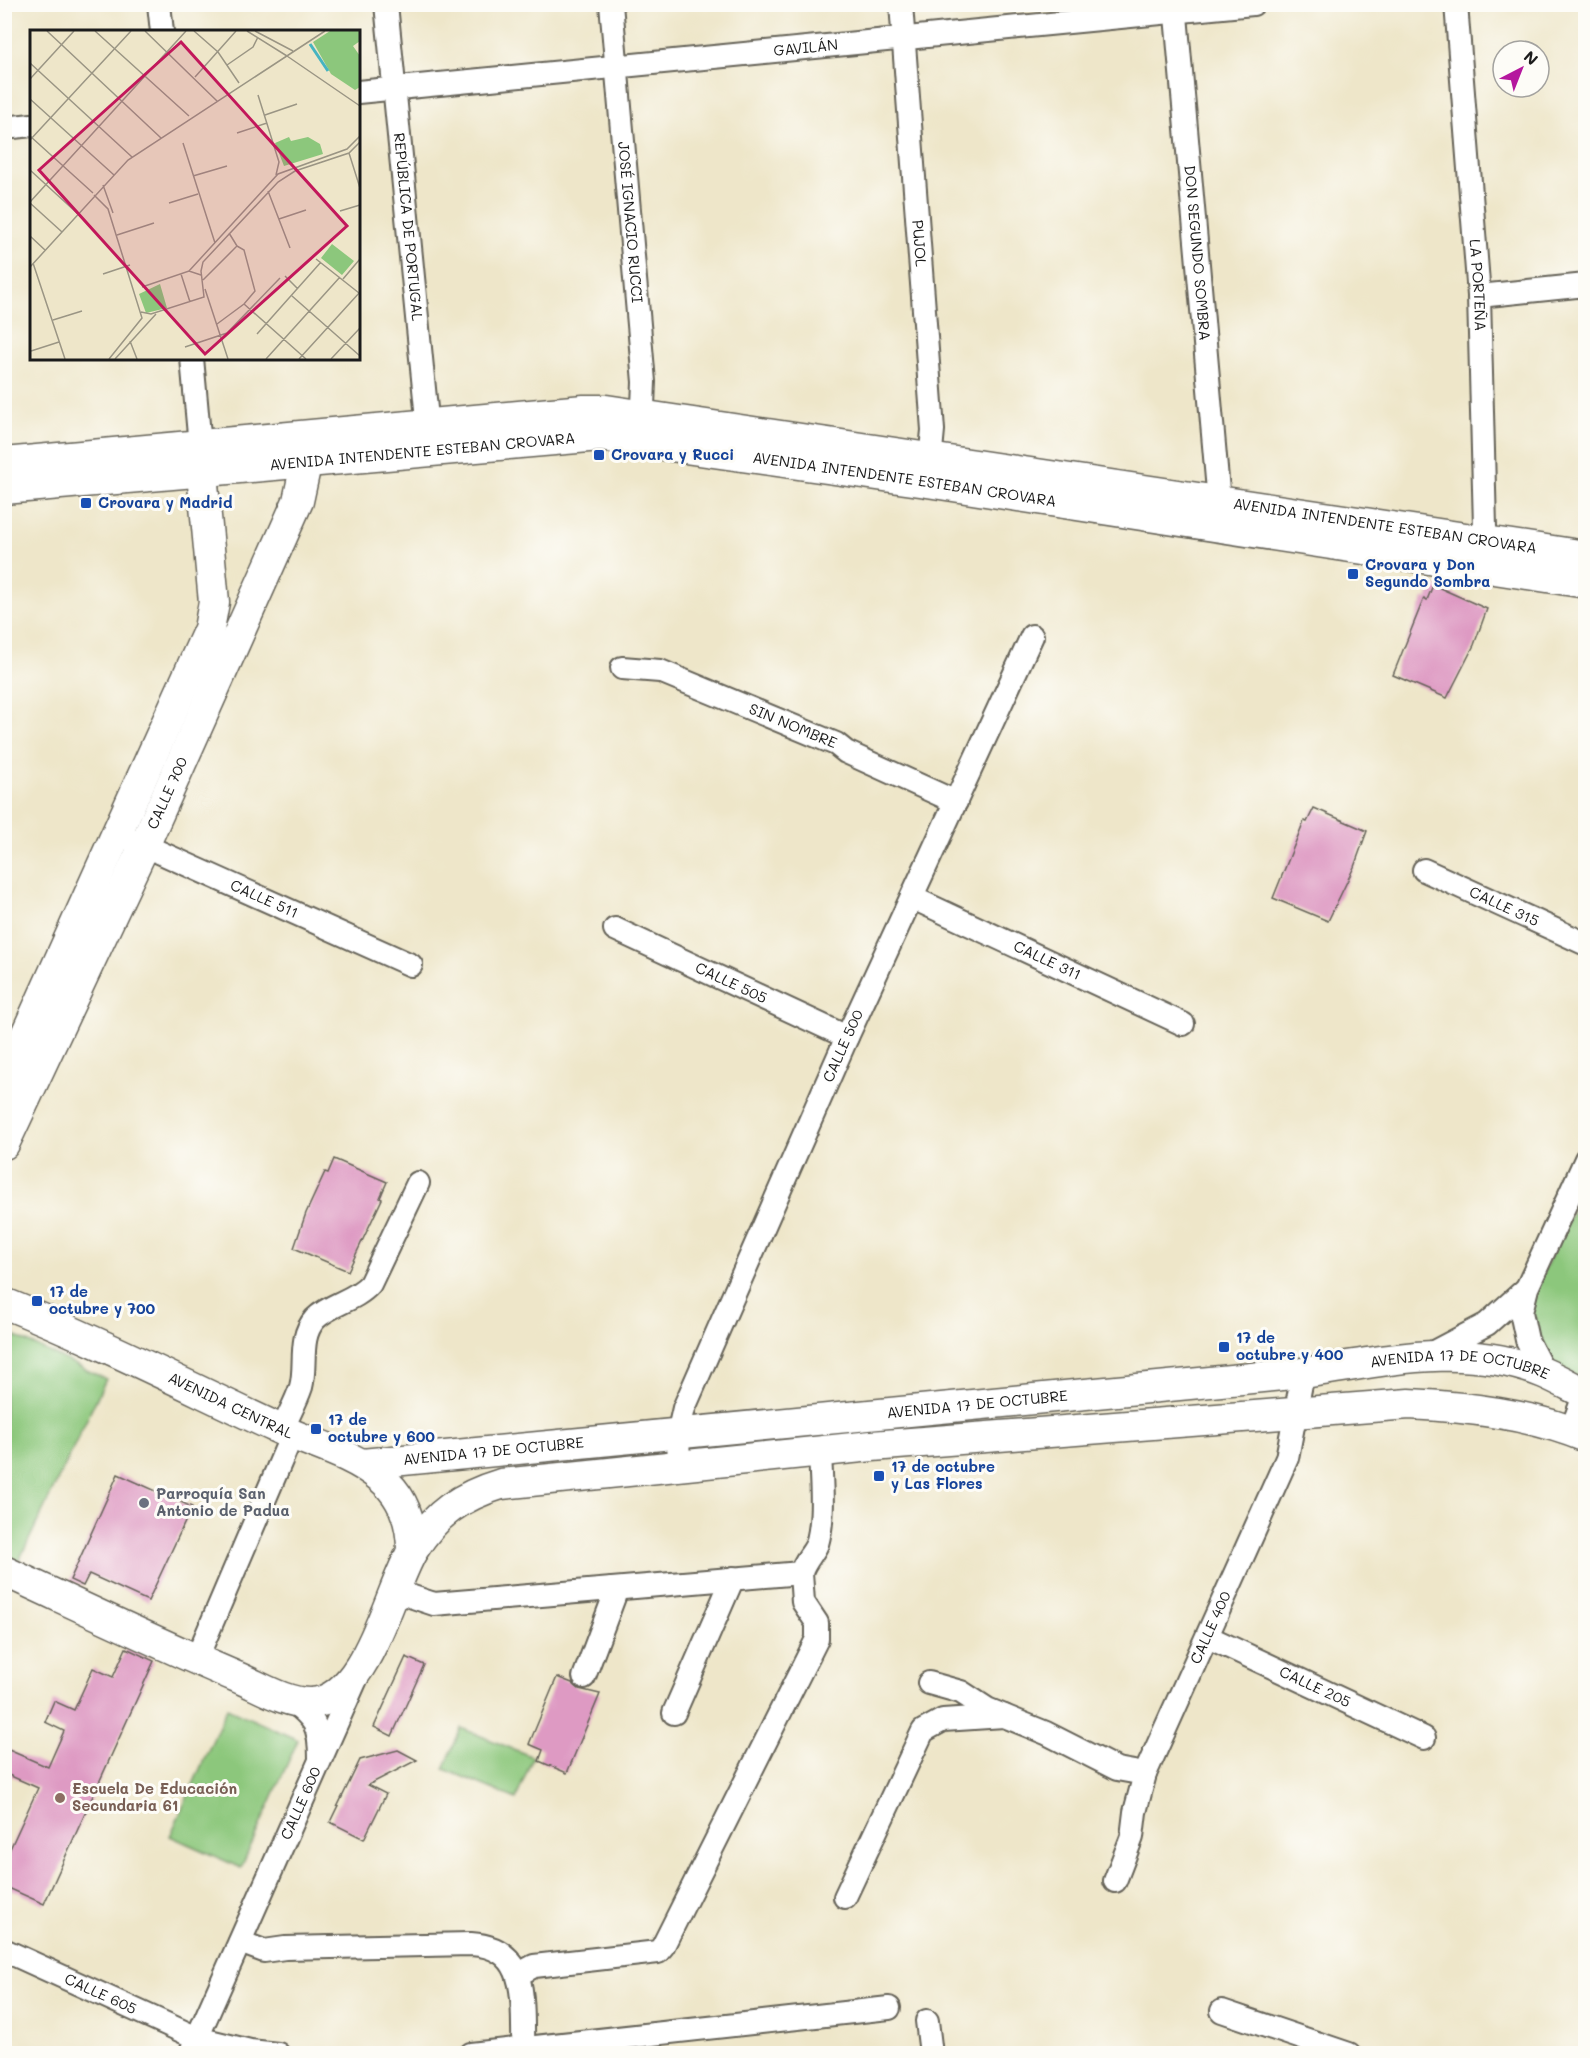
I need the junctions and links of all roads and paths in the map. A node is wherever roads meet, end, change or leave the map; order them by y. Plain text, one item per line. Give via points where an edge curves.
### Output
1 (159, 4) edge
2 (386, 4) edge
3 (611, 4) edge
4 (901, 4) edge
5 (1253, 4) edge
6 (1456, 4) edge
7 (1175, 9) edge
8 (162, 30) edge
9 (904, 39) junction
10 (617, 68) junction
11 (394, 89) junction
12 (360, 92) edge
13 (30, 125) edge
14 (4, 128) edge
15 (1586, 285) edge
16 (1479, 296) junction
17 (192, 360) edge
18 (642, 428) junction
19 (428, 437) junction
20 (304, 450) junction
21 (201, 459) junction
22 (4, 463) edge
23 (929, 471) junction
24 (4, 489) edge
25 (1219, 502) junction
26 (1481, 555) junction
27 (1586, 556) edge
28 (1586, 584) edge
29 (1032, 636) dead end
30 (622, 668) dead end
31 (956, 802) junction
32 (131, 840) junction
33 (1424, 870) dead end
34 (913, 898) junction
35 (615, 929) dead end
36 (1586, 944) edge
37 (411, 965) dead end
38 (1183, 1024) dead end
39 (847, 1037) junction
40 (12, 1088) edge
41 (4, 1144) edge
42 (1586, 1159) edge
43 (418, 1183) dead end
44 (1527, 1288) junction
45 (4, 1303) edge
46 (1430, 1354) junction
47 (1303, 1373) junction
48 (1544, 1373) junction
49 (1585, 1393) edge
50 (1297, 1414) junction
51 (287, 1433) junction
52 (678, 1434) junction
53 (1578, 1434) edge
54 (820, 1453) junction
55 (362, 1464) junction
56 (679, 1465) junction
57 (412, 1551) junction
58 (4, 1572) edge
59 (801, 1573) junction
60 (733, 1578) junction
61 (612, 1589) junction
62 (395, 1592) junction
63 (1208, 1637) junction
64 (196, 1660) junction
65 (363, 1662) junction
66 (584, 1677) dead end
67 (929, 1683) dead end
68 (290, 1699) junction
69 (674, 1713) dead end
70 (1004, 1716) junction
71 (1424, 1738) dead end
72 (320, 1760) junction
73 (1145, 1774) junction
74 (1115, 1881) dead end
75 (845, 1897) dead end
76 (240, 1942) junction
77 (4, 1950) edge
78 (519, 1974) junction
79 (889, 2008) dead end
80 (1222, 2011) dead end
81 (927, 2020) dead end
82 (193, 2046) edge
83 (524, 2051) edge
84 (278, 2054) edge
85 (471, 2054) edge
86 (931, 2054) edge
87 (1349, 2054) edge

1 - 8 street
2 - 11 street, REPÚBLICA DE PORTUGAL
3 - 10 street, JOSÉ IGNACIO RUCCI
4 - 9 street, PUJOL
5 - 7 street, GAVILÁN
6 - 16 street, LA PORTEÑA
7 - 9 street, GAVILÁN
7 - 25 street, DON SEGUNDO SOMBRA
9 - 10 street, GAVILÁN
9 - 23 street, PUJOL via 933,430
10 - 11 street, GAVILÁN
10 - 18 street, JOSÉ IGNACIO RUCCI via 644,382
11 - 12 street, GAVILÁN
11 - 19 street, REPÚBLICA DE PORTUGAL
13 - 14 street
15 - 16 street
16 - 26 street, LA PORTEÑA
17 - 21 street
18 - 19 main road, AVENIDA INTENDENTE ESTEBAN CROVARA via 600,436
18 - 23 main road, AVENIDA INTENDENTE ESTEBAN CROVARA
19 - 20 main road, AVENIDA INTENDENTE ESTEBAN CROVARA
20 - 21 main road, AVENIDA INTENDENTE ESTEBAN CROVARA
20 - 32 main road, CALLE 700 via 298,501
21 - 22 main road, AVENIDA INTENDENTE ESTEBAN CROVARA
21 - 24 main road, AVENIDA INTENDENTE ESTEBAN CROVARA
21 - 32 main road, CALLE 700 via 212,615
23 - 25 main road, AVENIDA INTENDENTE ESTEBAN CROVARA
23 - 26 main road, AVENIDA INTENDENTE ESTEBAN CROVARA
25 - 26 main road, AVENIDA INTENDENTE ESTEBAN CROVARA
26 - 27 main road, AVENIDA INTENDENTE ESTEBAN CROVARA
26 - 28 main road, AVENIDA INTENDENTE ESTEBAN CROVARA
29 - 31 street, CALLE 500
30 - 31 street, SIN NOMBRE via 660,671 836,744
31 - 34 street, CALLE 500
32 - 37 street, CALLE 511
32 - 40 main road, CALLE 700
33 - 36 street, CALLE 315
34 - 38 street, CALLE 311
34 - 39 street, CALLE 500
35 - 39 street, CALLE 505
39 - 52 street, CALLE 500 via 684,1408
40 - 41 main road, CALLE 700
42 - 44 street
43 - 51 street via 370,1284 362,1294 315,1319 307,1334 301,1386
44 - 46 street via 1487,1324
44 - 48 street via 1521,1312 1523,1327
45 - 51 main road, AVENIDA CENTRAL
46 - 47 main road, AVENIDA 17 DE OCTUBRE
46 - 48 main road, AVENIDA 17 DE OCTUBRE via 1483,1357
47 - 50 street, CALLE 400
47 - 52 main road, AVENIDA 17 DE OCTUBRE
48 - 49 main road, AVENIDA 17 DE OCTUBRE
49 - 53 street
50 - 53 main road, AVENIDA 17 DE OCTUBRE via 1408,1404 1479,1411
50 - 54 main road, AVENIDA 17 DE OCTUBRE
50 - 63 street, CALLE 400 via 1287,1458
51 - 55 main road, AVENIDA CENTRAL
51 - 64 street
52 - 55 main road, AVENIDA 17 DE OCTUBRE
52 - 56 street, CALLE 500
54 - 56 main road, AVENIDA 17 DE OCTUBRE
54 - 59 street via 819,1532
55 - 57 main road, AVENIDA CENTRAL via 382,1479 405,1509
56 - 57 main road, AVENIDA 17 DE OCTUBRE via 524,1480 477,1491 449,1508
57 - 62 main road, CALLE 600
58 - 64 main road
59 - 60 street
59 - 78 street via 803,1602 817,1623 817,1639 663,1946 658,1952 534,1966
60 - 61 street
60 - 69 street
61 - 62 street via 434,1604
61 - 66 street via 614,1597
62 - 65 main road, CALLE 600
63 - 71 street, CALLE 205
63 - 73 street, CALLE 400
64 - 68 main road
65 - 68 main road via 334,1695 311,1703
65 - 72 street, CALLE 600
67 - 70 street via 961,1692
68 - 72 street via 316,1724
70 - 73 street via 1117,1769
70 - 75 street via 944,1720 923,1731
72 - 76 street, CALLE 600
73 - 74 street, CALLE 400 via 1132,1837
76 - 78 street via 264,1951 482,1944 508,1955
76 - 82 street, CALLE 600
77 - 82 street, CALLE 605
78 - 83 street
79 - 83 street
80 - 87 street
81 - 86 street
82 - 84 street, CALLE 605
83 - 85 street

